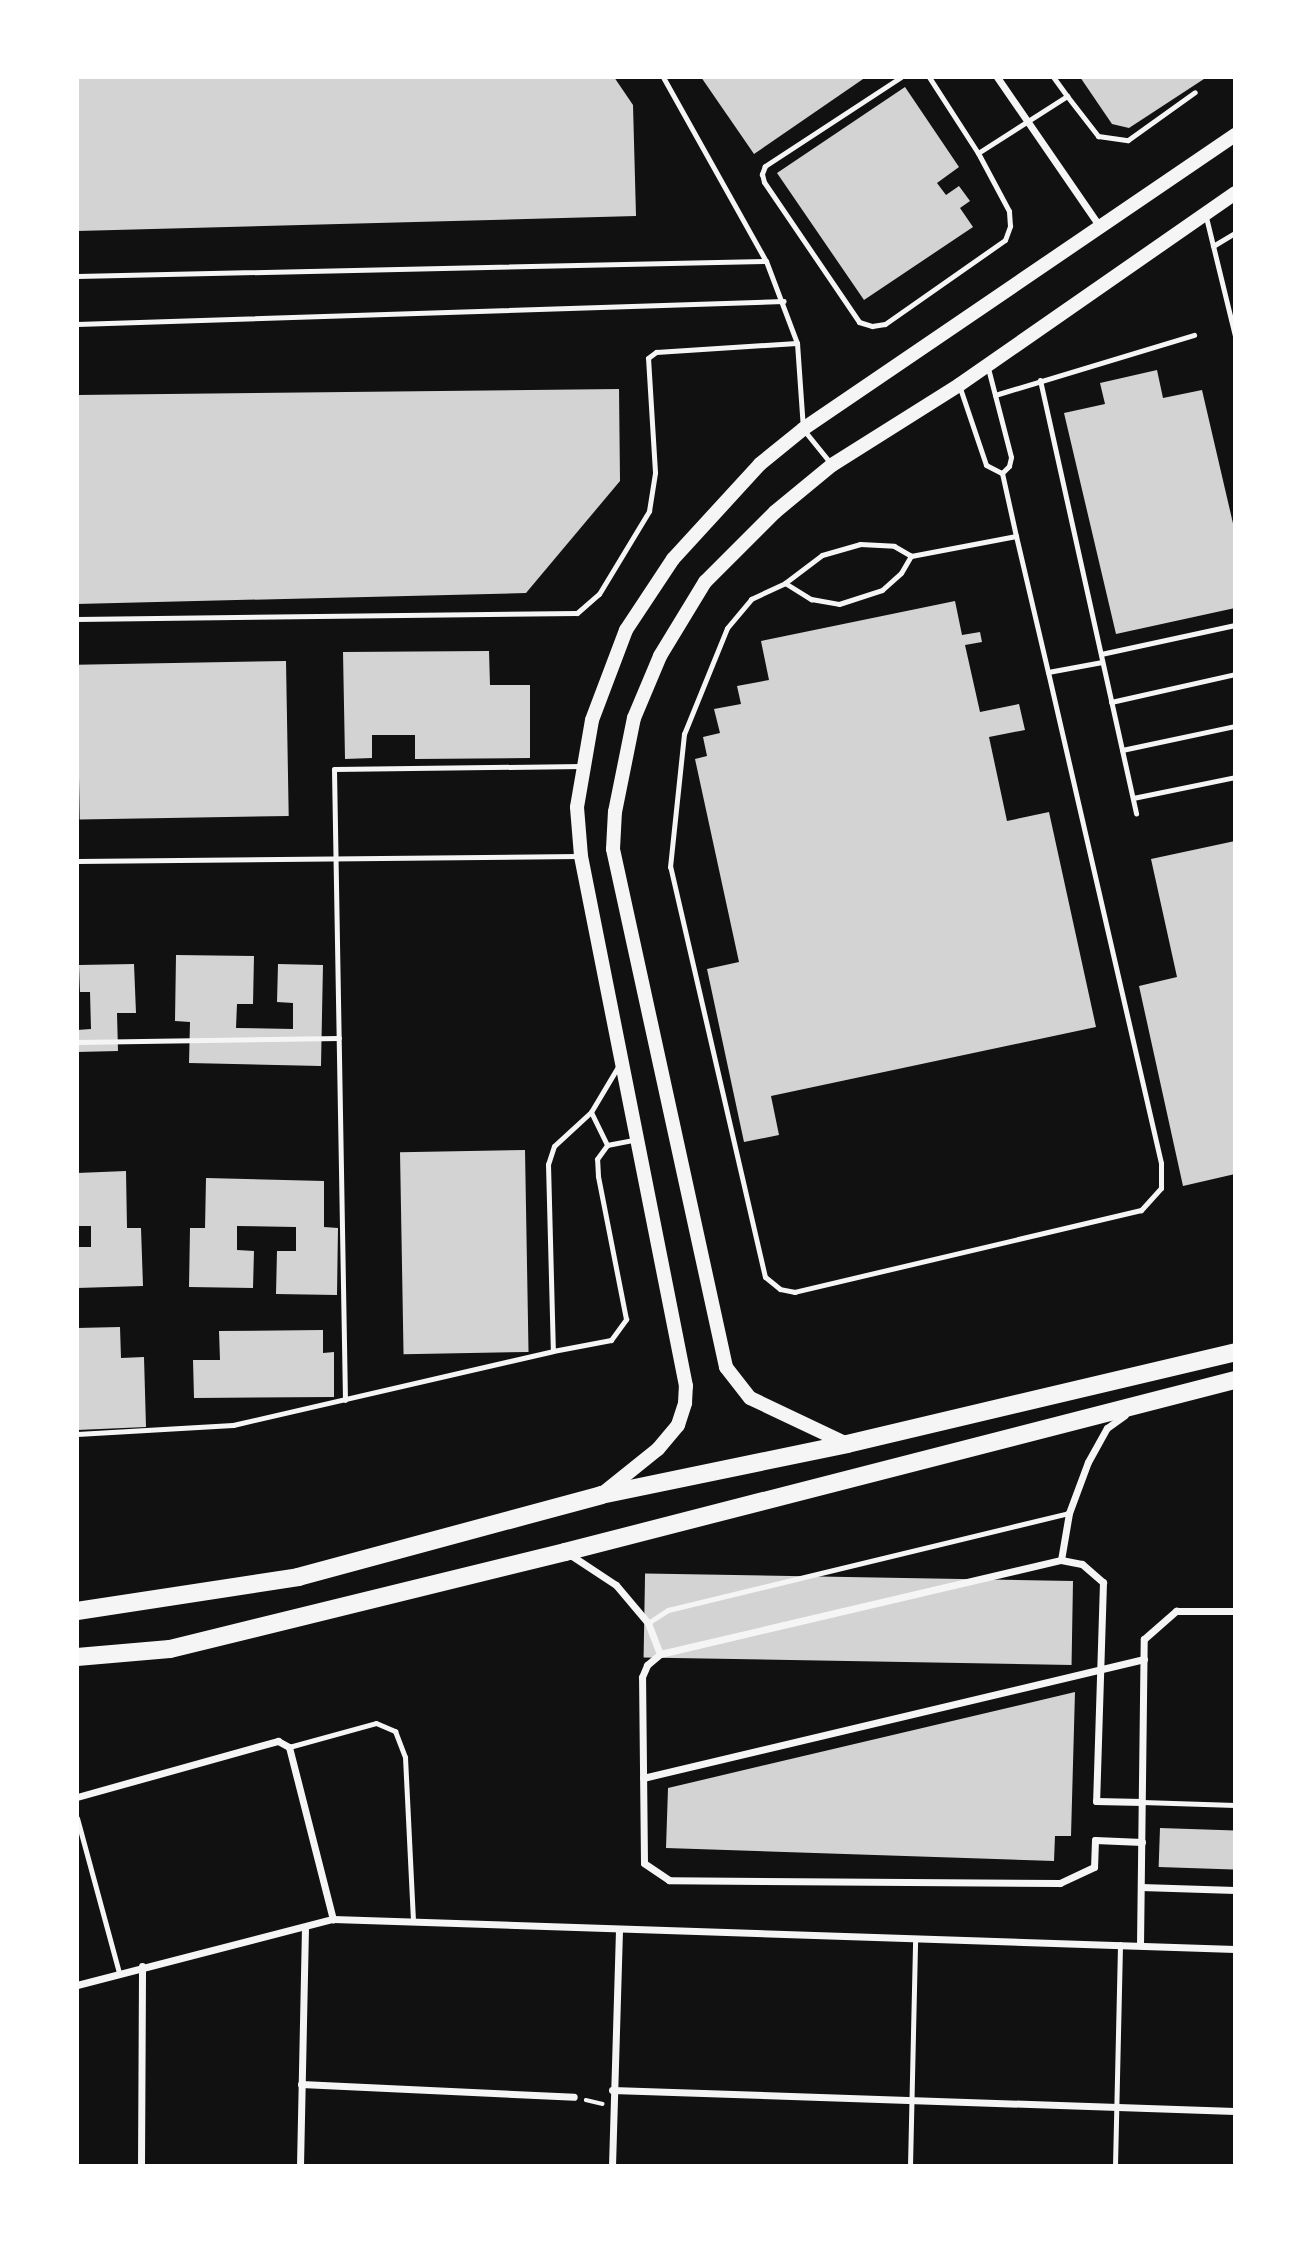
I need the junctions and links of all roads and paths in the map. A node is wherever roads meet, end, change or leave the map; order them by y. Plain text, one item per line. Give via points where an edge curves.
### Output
1 (663, 77) edge
2 (901, 77) edge
3 (929, 77) edge
4 (997, 77) edge
5 (1053, 77) edge
6 (1195, 92) dead end
7 (1067, 96) junction
8 (1028, 123) junction
9 (1235, 135) edge
10 (978, 153) junction
11 (1235, 193) edge
12 (1206, 214) junction
13 (1100, 228) junction
14 (1235, 233) edge
15 (1213, 246) junction
16 (766, 261) junction
17 (77, 275) edge
18 (784, 301) junction
19 (77, 324) edge
20 (1194, 335) dead end
21 (1235, 336) edge
22 (797, 343) junction
23 (988, 365) junction
24 (1040, 380) junction
25 (959, 385) junction
26 (995, 395) junction
27 (803, 429) junction
28 (832, 465) junction
29 (1002, 473) junction
30 (1016, 536) junction
31 (911, 555) junction
32 (785, 583) junction
33 (77, 619) edge
34 (1235, 625) edge
35 (1101, 654) junction
36 (1102, 662) junction
37 (1048, 672) junction
38 (1235, 674) edge
39 (1111, 702) junction
40 (1235, 726) edge
41 (1122, 750) junction
42 (584, 766) junction
43 (1235, 777) edge
44 (1133, 798) junction
45 (1136, 814) dead end
46 (581, 856) junction
47 (336, 859) junction
48 (77, 861) edge
49 (339, 1038) junction
50 (77, 1042) edge
51 (621, 1060) junction
52 (591, 1112) junction
53 (637, 1139) junction
54 (607, 1145) junction
55 (553, 1350) junction
56 (1235, 1352) edge
57 (1235, 1380) edge
58 (345, 1400) junction
59 (1142, 1402) junction
60 (77, 1434) edge
61 (847, 1444) junction
62 (601, 1495) junction
63 (1069, 1513) junction
64 (565, 1552) junction
65 (1061, 1560) junction
66 (77, 1611) edge
67 (1235, 1611) edge
68 (648, 1623) junction
69 (660, 1654) junction
70 (77, 1657) edge
71 (1144, 1659) junction
72 (1100, 1668) junction
73 (289, 1747) junction
74 (643, 1778) junction
75 (77, 1797) edge
76 (1142, 1802) junction
77 (1235, 1805) edge
78 (77, 1818) edge
79 (1142, 1842) junction
80 (1142, 1887) junction
81 (1235, 1890) edge
82 (333, 1919) junction
83 (413, 1922) junction
84 (305, 1927) junction
85 (619, 1930) junction
86 (915, 1939) junction
87 (1120, 1944) junction
88 (1140, 1945) junction
89 (1235, 1949) edge
90 (142, 1966) junction
91 (119, 1973) junction
92 (77, 1985) edge
93 (301, 2084) junction
94 (612, 2090) junction
95 (574, 2097) joint
96 (912, 2100) junction
97 (614, 2107) junction
98 (1116, 2107) junction
99 (1235, 2110) edge
100 (141, 2166) edge
101 (300, 2166) edge
102 (612, 2166) edge
103 (910, 2166) edge
104 (1115, 2166) edge

1 - 16 lane
2 - 10 lane via 765,166 762,174 859,322 885,324 1005,240 1009,211
3 - 10 lane
4 - 8 street
5 - 7 lane
6 - 7 lane via 1128,140 1098,136
7 - 8 lane
8 - 10 lane
8 - 13 street
9 - 13 main road
11 - 12 main road
12 - 15 lane
12 - 23 main road
13 - 27 main road
14 - 15 lane
15 - 21 lane
16 - 17 lane
16 - 18 lane
18 - 19 lane
18 - 22 lane
20 - 24 lane
22 - 27 lane
22 - 33 lane via 656,352 648,358 655,472 649,511 599,594 577,613
23 - 25 main road
23 - 26 lane
24 - 26 lane
24 - 35 lane
25 - 28 main road
25 - 29 lane via 986,465
26 - 29 lane via 1011,457
27 - 28 lane
27 - 42 main road via 760,464 673,559 626,630 592,720
28 - 61 main road via 775,512 705,582 660,656 634,718 615,812 613,849 726,1367 750,1398
29 - 30 lane
30 - 31 lane
30 - 37 lane
31 - 32 lane via 894,546 860,544 822,555
31 - 32 lane via 901,573 882,590 839,604 811,599
32 - 37 lane via 751,599 727,628 684,734 670,867 765,1277 780,1289 795,1292 1141,1210 1161,1188 1161,1163
34 - 35 lane
35 - 36 lane
36 - 37 lane
36 - 39 lane
38 - 39 lane
39 - 41 lane
40 - 41 lane
41 - 44 lane
42 - 46 main road via 577,807
42 - 47 lane via 334,769
43 - 44 lane
44 - 45 lane
46 - 47 lane
46 - 51 main road
47 - 48 lane
47 - 49 lane
49 - 50 lane
49 - 58 lane
51 - 52 lane
51 - 53 main road
52 - 54 lane
52 - 55 lane via 554,1146 548,1164
53 - 54 lane
53 - 62 main road via 686,1386 685,1403 678,1425 659,1449
54 - 55 lane via 597,1159 598,1176 626,1319 611,1340
55 - 58 lane
56 - 61 main road
57 - 59 main road
58 - 60 lane via 233,1425
59 - 63 street via 1107,1428
59 - 64 main road
61 - 62 main road
62 - 66 main road via 298,1577
63 - 65 street
63 - 68 lane via 668,1610
64 - 68 street via 616,1585
64 - 70 main road via 170,1649
65 - 69 street
65 - 72 street via 1082,1564 1102,1582
67 - 71 street via 1176,1611 1144,1639
68 - 69 street
69 - 74 street via 642,1677
71 - 72 street
71 - 76 street
72 - 74 street
72 - 76 street via 1096,1801
73 - 75 street via 278,1741
73 - 82 street
73 - 83 lane via 376,1723 396,1731 405,1757
74 - 79 street via 644,1863 669,1880 1060,1883 1094,1867 1095,1840
76 - 77 lane
76 - 79 street
78 - 91 lane
79 - 80 street
80 - 81 street
80 - 88 street
82 - 83 street
82 - 84 street
83 - 85 street
84 - 90 street
84 - 93 street
85 - 86 street
85 - 94 street
86 - 87 street
86 - 96 lane
87 - 88 street
87 - 98 lane
88 - 89 street
90 - 91 street
90 - 100 street
91 - 92 street
93 - 95 street
93 - 101 street
94 - 96 street
94 - 97 street
95 - 97 path
96 - 98 street
96 - 103 lane
97 - 102 street
98 - 99 street
98 - 104 lane

